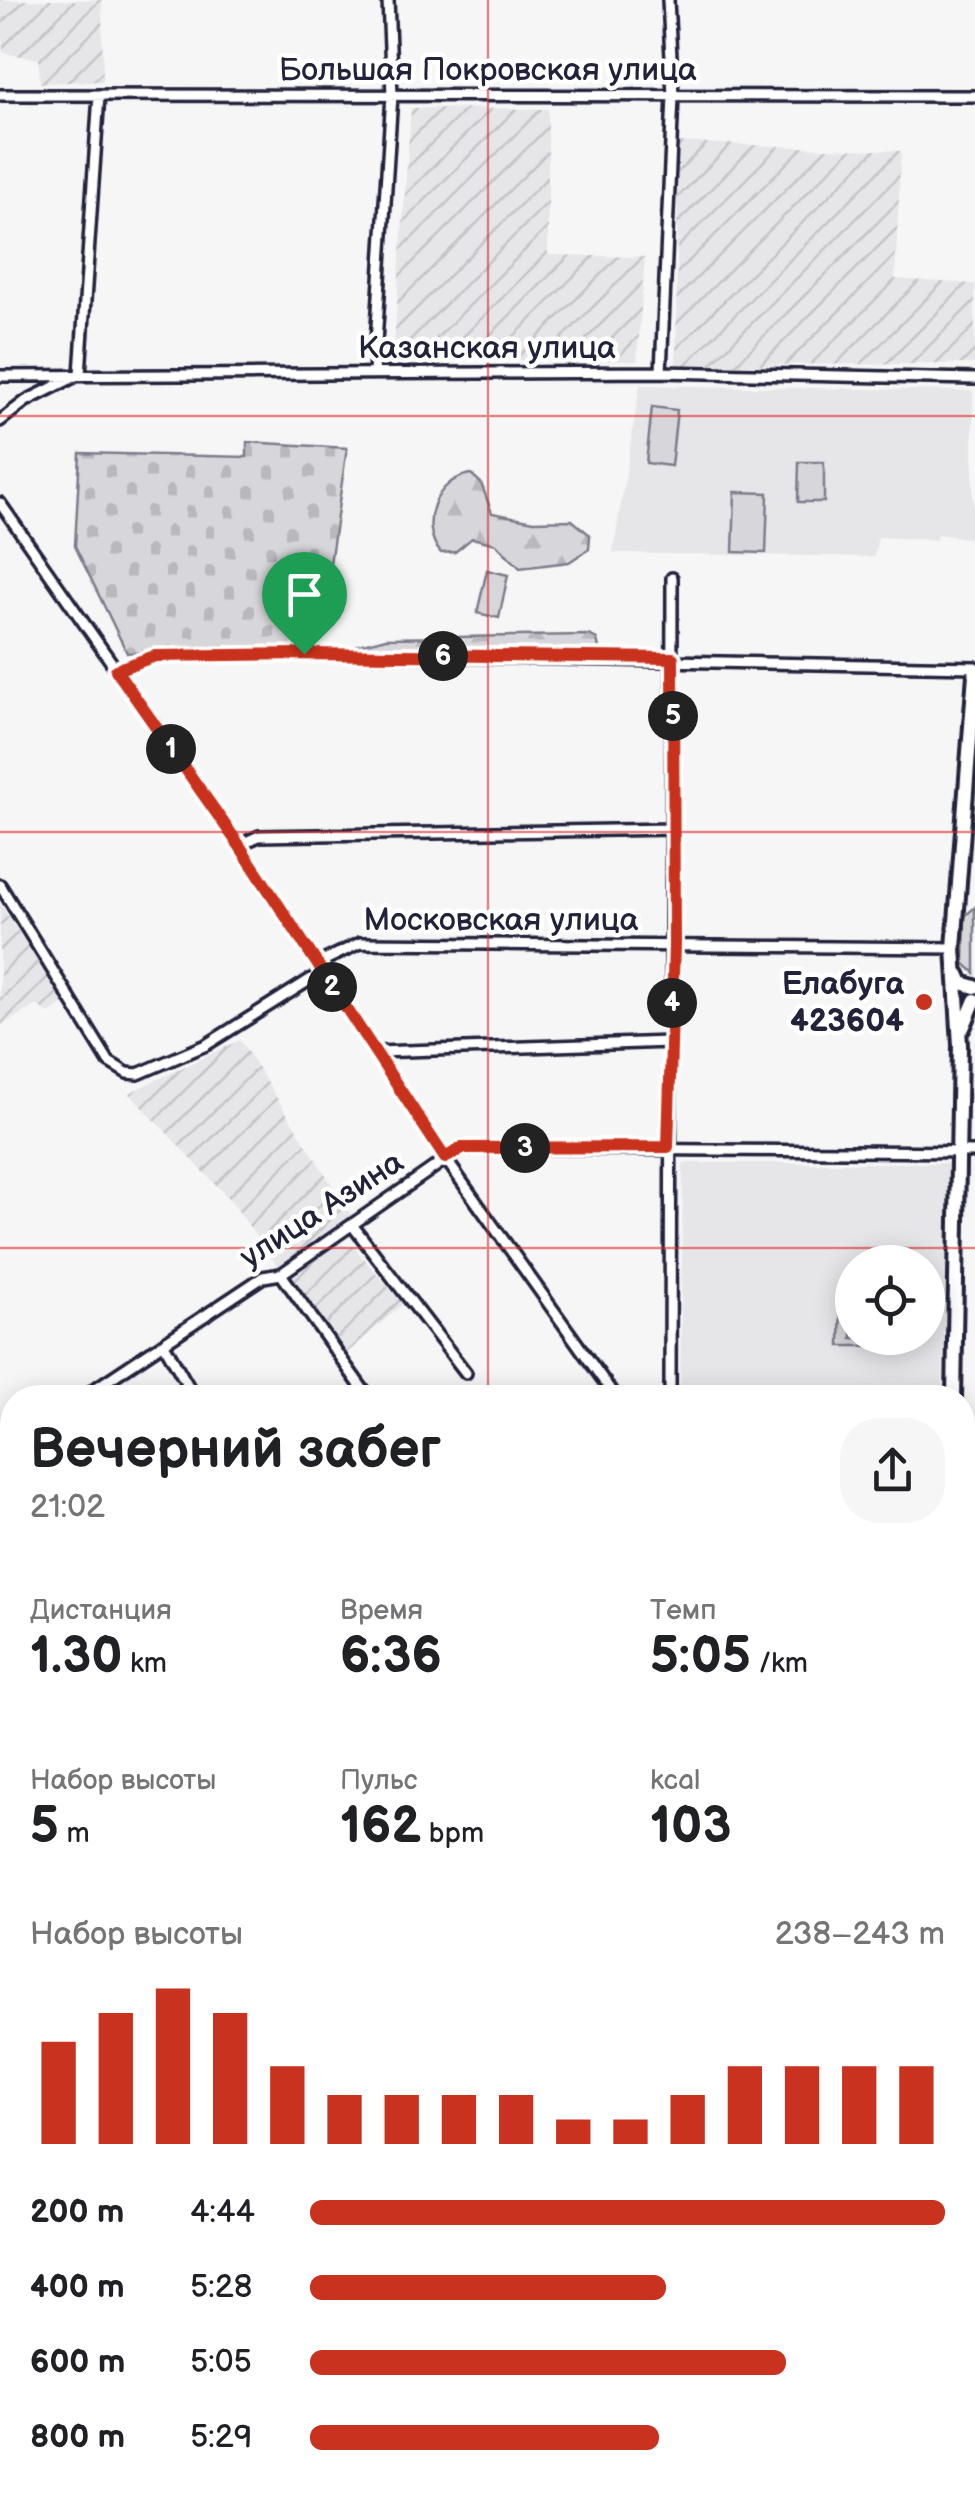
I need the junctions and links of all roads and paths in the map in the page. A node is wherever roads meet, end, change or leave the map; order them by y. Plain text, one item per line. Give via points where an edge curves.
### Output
1 (388, 0) edge
2 (668, 0) edge
3 (0, 95) edge
4 (99, 95) junction
5 (392, 95) junction
6 (673, 96) junction
7 (975, 96) edge
8 (661, 372) junction
9 (374, 373) junction
10 (80, 374) junction
11 (0, 376) edge
12 (975, 379) edge
13 (0, 422) edge
14 (0, 503) edge
15 (672, 578) dead end
16 (673, 658) junction
17 (116, 670) junction
18 (975, 670) edge
19 (672, 828) junction
20 (239, 845) junction
21 (0, 885) edge
22 (674, 944) junction
23 (954, 948) junction
24 (319, 968) junction
25 (954, 968) junction
26 (975, 987) edge
27 (975, 1000) edge
28 (670, 1042) junction
29 (960, 1046) junction
30 (378, 1052) junction
31 (668, 1147) junction
32 (960, 1152) junction
33 (975, 1152) edge
34 (445, 1158) junction
35 (353, 1226) junction
36 (281, 1274) junction
37 (164, 1344) junction
38 (466, 1373) dead end
39 (101, 1385) edge
40 (188, 1385) edge
41 (360, 1385) edge
42 (607, 1385) edge
43 (670, 1385) edge
44 (954, 1385) edge

1 - 5 street
2 - 6 street
3 - 4 street, Большая Покровская улица
4 - 5 street, Большая Покровская улица
4 - 10 street
5 - 6 street, Большая Покровская улица
5 - 9 street
6 - 7 street, Большая Покровская улица
6 - 8 street
8 - 9 street, Казанская улица
8 - 12 street, Казанская улица
9 - 10 street, Казанская улица
10 - 11 street, Казанская улица
10 - 13 street
14 - 17 street
15 - 16 street
16 - 17 street via 155,656
16 - 18 street
16 - 19 street
17 - 20 street
18 - 23 main road
19 - 20 street via 259,836
19 - 22 street
20 - 24 street
21 - 24 street, Московская улица via 109,1062 127,1073 148,1072 263,1011
22 - 23 street, Московская улица
22 - 24 street, Московская улица via 372,941 346,947
22 - 28 street
23 - 25 main road
24 - 30 street
25 - 26 main road via 962,983
25 - 29 main road
27 - 29 main road
28 - 30 street
28 - 31 street
29 - 32 main road
30 - 34 street
31 - 32 street, улица Азина
31 - 34 street, улица Азина via 462,1148
31 - 43 street
32 - 33 street, улица Азина
32 - 44 main road
34 - 35 street, улица Азина
34 - 42 street
35 - 36 street, улица Азина
35 - 38 street
36 - 37 street, улица Азина via 263,1276
36 - 41 street
37 - 39 street, улица Азина
37 - 40 street

